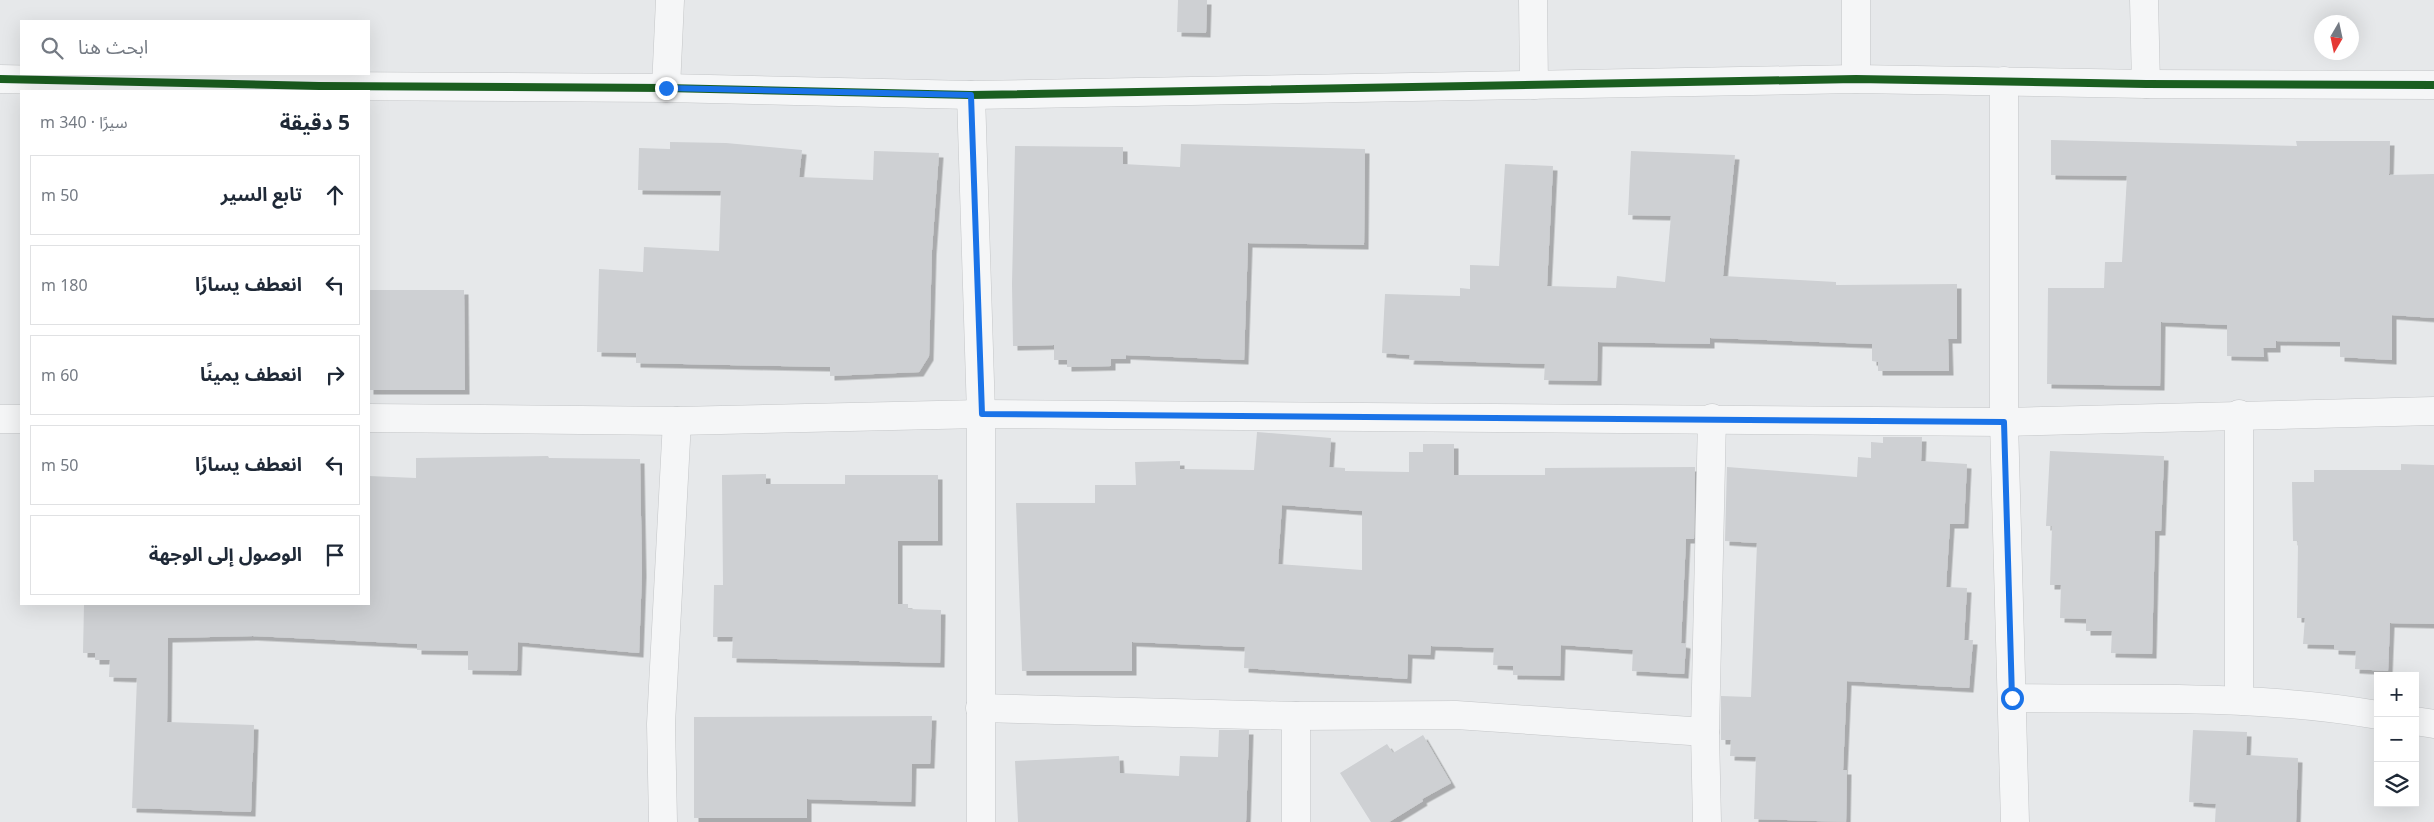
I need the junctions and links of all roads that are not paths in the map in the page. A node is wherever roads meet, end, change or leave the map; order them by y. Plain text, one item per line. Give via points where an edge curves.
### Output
1 (670, 0) edge
2 (1533, 0) edge
3 (1856, 0) edge
4 (2144, 0) edge
5 (0, 79) edge
6 (1856, 79) junction
7 (2004, 81) junction
8 (2146, 84) junction
9 (1534, 85) junction
10 (2434, 85) edge
11 (320, 88) edge
12 (666, 88) junction
13 (971, 95) junction
14 (2434, 411) edge
15 (982, 414) junction
16 (2239, 414) junction
17 (370, 418) edge
18 (1712, 418) junction
19 (0, 419) edge
20 (20, 419) edge
21 (677, 421) junction
22 (2004, 422) junction
23 (2012, 698) junction
24 (2239, 700) junction
25 (980, 708) junction
26 (2374, 714) edge
27 (1296, 716) junction
28 (2419, 722) edge
29 (2434, 724) edge
30 (1705, 732) junction
31 (663, 822) edge
32 (981, 822) edge
33 (1296, 822) edge
34 (1707, 822) edge
35 (2015, 822) edge

1 - 12 street
2 - 9 street
3 - 6 street
4 - 8 street
5 - 11 street
6 - 7 street
6 - 9 street
7 - 8 street
7 - 22 street
8 - 10 street
9 - 13 street
11 - 12 street
12 - 13 street
13 - 15 street
14 - 16 street
15 - 18 street
15 - 21 street
15 - 25 street
16 - 22 street
16 - 24 street
17 - 21 street
18 - 22 street
18 - 30 street
19 - 20 street
21 - 31 street via 661,724
22 - 23 street
23 - 24 street
23 - 35 street
24 - 26 street via 2285,702
25 - 27 street
25 - 32 street
27 - 30 street via 1456,715
27 - 33 street
28 - 29 street
30 - 34 street

